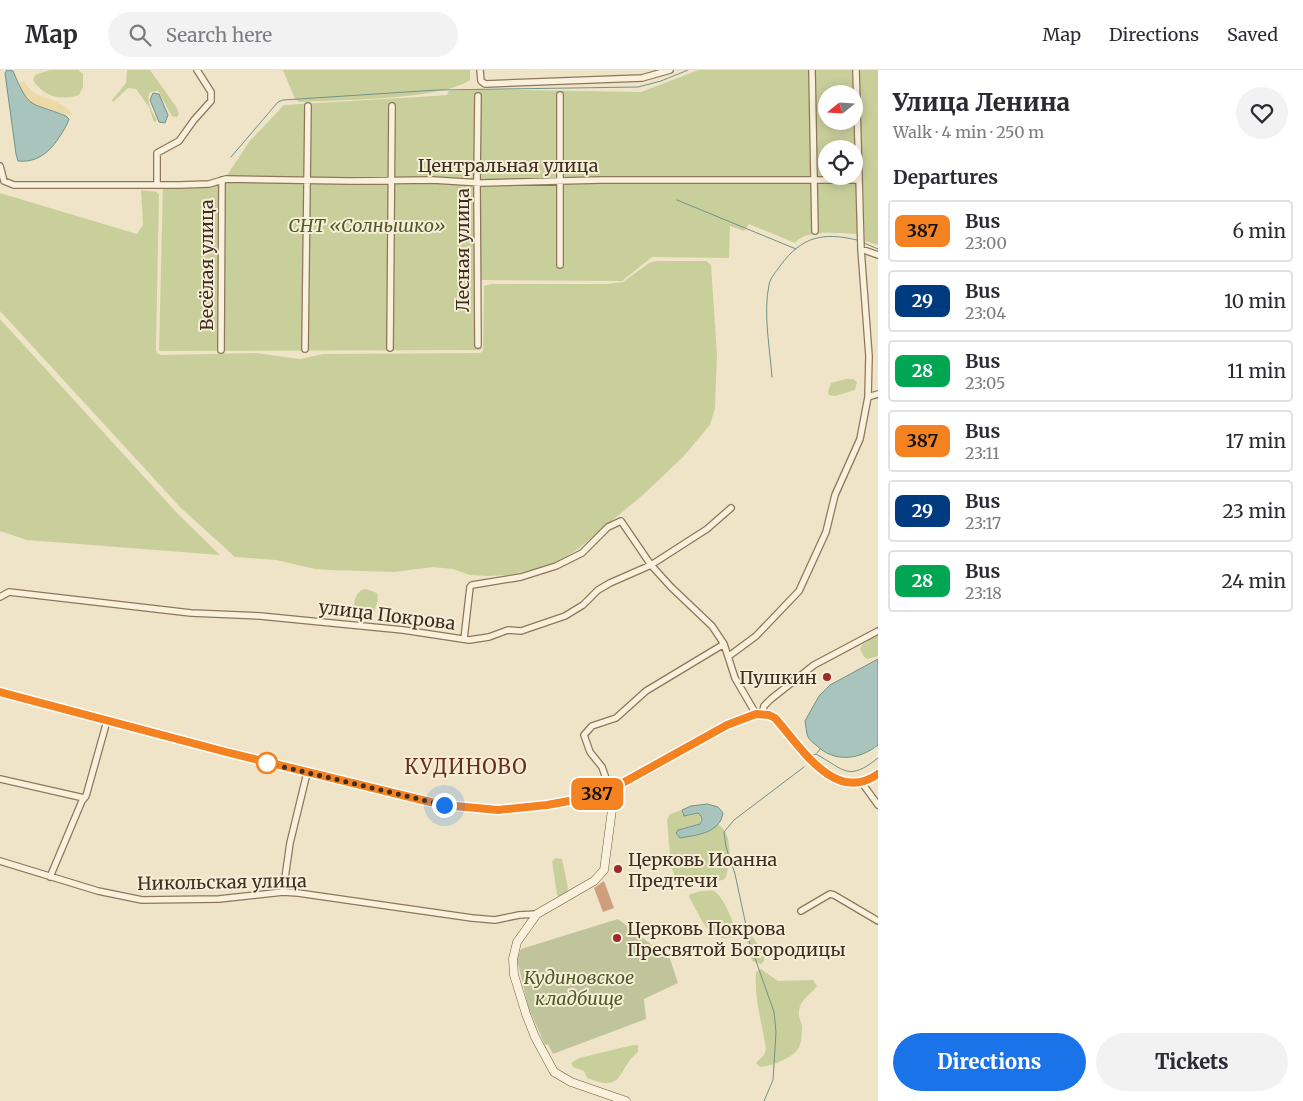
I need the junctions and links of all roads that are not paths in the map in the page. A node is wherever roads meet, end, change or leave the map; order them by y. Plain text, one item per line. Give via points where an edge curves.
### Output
1 (197, 70) edge
2 (480, 70) edge
3 (670, 70) edge
4 (812, 70) edge
5 (856, 70) edge
6 (560, 95) dead end
7 (478, 96) dead end
8 (308, 106) dead end
9 (392, 106) dead end
10 (858, 140) edge
11 (0, 166) edge
12 (222, 180) junction
13 (392, 180) junction
14 (813, 180) junction
15 (818, 180) edge
16 (308, 181) junction
17 (561, 181) junction
18 (476, 182) junction
19 (157, 185) junction
20 (859, 185) edge
21 (815, 231) dead end
22 (861, 249) junction
23 (878, 255) edge
24 (560, 265) dead end
25 (478, 345) dead end
26 (390, 348) dead end
27 (305, 349) dead end
28 (221, 350) dead end
29 (878, 394) edge
30 (868, 397) junction
31 (731, 508) dead end
32 (652, 565) junction
33 (2, 595) edge
34 (878, 631) edge
35 (464, 639) junction
36 (724, 644) junction
37 (729, 656) junction
38 (0, 692) edge
39 (759, 714) junction
40 (108, 721) junction
41 (307, 772) junction
42 (878, 774) edge
43 (0, 779) edge
44 (862, 783) junction
45 (612, 788) junction
46 (84, 798) junction
47 (878, 805) edge
48 (0, 861) edge
49 (50, 877) junction
50 (282, 892) junction
51 (801, 911) dead end
52 (538, 914) junction
53 (878, 921) edge
54 (626, 1101) edge

1 - 19 street via 210,92 211,101 178,141 158,152
2 - 3 street via 481,81 485,84 642,78
4 - 14 street
5 - 10 street
6 - 17 street
7 - 18 street, Лесная улица
8 - 16 street
9 - 13 street
11 - 19 street, Центральная улица via 4,181 14,185
12 - 16 street, Центральная улица
12 - 19 street, Центральная улица via 209,184
12 - 28 street, Весёлая улица
13 - 16 street, Центральная улица
13 - 18 street, Центральная улица
13 - 26 street
14 - 15 street, Центральная улица
14 - 17 street, Центральная улица
14 - 21 street
16 - 27 street
17 - 18 street, Центральная улица
17 - 24 street
18 - 25 street, Лесная улица
20 - 22 street
22 - 23 street
22 - 30 street via 869,356
29 - 30 street
30 - 37 street via 860,439 836,495 826,532 799,591 756,636
31 - 32 street, улица Покрова via 707,529
32 - 35 street, улица Покрова via 610,582 557,620 521,630 508,630 489,638
32 - 35 street via 621,521 608,527 582,553 556,566 529,575 472,584
32 - 36 street via 712,626
33 - 35 street, улица Покрова via 14,592 191,613 260,616 403,630
34 - 39 street via 814,665 771,699
36 - 37 street
36 - 45 street via 646,691 616,718 601,723 584,735 590,752
37 - 39 street via 735,678
38 - 40 main road
39 - 44 main road via 775,718 804,754 827,773 850,784
39 - 45 main road via 710,733
40 - 41 main road
40 - 46 street
41 - 45 main road via 444,805 498,810 580,799
41 - 50 street
42 - 44 main road
43 - 46 street
44 - 47 street
45 - 52 main road via 604,870 594,881
46 - 49 street
48 - 49 street, Никольская улица
49 - 50 street, Никольская улица via 142,900 219,899
50 - 52 street, Никольская улица via 495,920
51 - 53 street via 830,894
52 - 54 main road via 517,942 513,959 519,992 549,1065 561,1077

